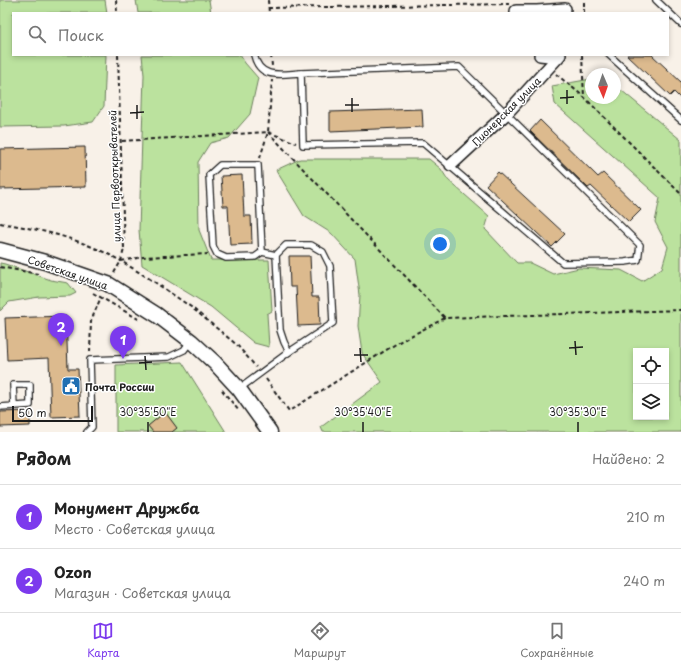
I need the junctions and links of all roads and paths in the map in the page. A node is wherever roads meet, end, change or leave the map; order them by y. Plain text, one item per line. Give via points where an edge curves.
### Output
1 (116, 0) edge
2 (268, 0) edge
3 (584, 0) edge
4 (656, 0) edge
5 (564, 7) edge
6 (268, 8) junction
7 (513, 8) edge
8 (116, 12) edge
9 (269, 12) edge
10 (584, 12) edge
11 (668, 12) edge
12 (669, 12) edge
13 (681, 24) edge
14 (118, 56) edge
15 (254, 56) edge
16 (271, 56) edge
17 (559, 56) edge
18 (582, 56) edge
19 (610, 56) edge
20 (549, 68) junction
21 (301, 73) junction
22 (272, 74) junction
23 (584, 97) junction
24 (507, 113) junction
25 (681, 120) edge
26 (268, 132) junction
27 (122, 140) junction
28 (303, 145) junction
29 (258, 165) junction
30 (451, 165) junction
31 (681, 194) edge
32 (0, 223) edge
33 (0, 250) edge
34 (262, 252) junction
35 (203, 254) dead end
36 (276, 255) junction
37 (121, 261) junction
38 (0, 267) edge
39 (41, 274) dead end
40 (108, 284) junction
41 (93, 293) dead end
42 (101, 297) junction
43 (681, 310) edge
44 (445, 318) junction
45 (140, 320) dead end
46 (191, 341) junction
47 (289, 352) junction
48 (90, 360) junction
49 (261, 373) junction
50 (218, 385) dead end
51 (239, 389) junction
52 (14, 406) junction
53 (0, 407) edge
54 (241, 414) dead end
55 (87, 432) edge
56 (270, 432) edge

1 - 8 path
2 - 6 path
3 - 10 path
4 - 11 lane
5 - 7 street via 537,11 516,11
6 - 7 path
6 - 9 path
12 - 13 lane
14 - 27 path, улица Первооткрывателей
15 - 22 lane via 256,63 264,72
16 - 22 path
17 - 20 street, Пионерская улица
18 - 23 path
19 - 25 lane
20 - 23 path
20 - 24 street, Пионерская улица
21 - 22 lane
21 - 24 lane via 459,67
21 - 28 lane
22 - 26 path
23 - 31 path
24 - 30 street, Пионерская улица
24 - 30 lane via 640,245 638,260 563,263
26 - 27 path
26 - 28 path
26 - 29 path
26 - 44 path
27 - 37 path, улица Первооткрывателей via 124,248
28 - 30 lane via 423,143
29 - 34 lane
29 - 34 lane via 220,165 209,175 213,246 217,254 226,258 255,257
32 - 37 path via 60,234
33 - 40 street, Советская улица via 45,262
34 - 36 lane
35 - 37 path via 143,257
36 - 47 lane via 280,330
36 - 47 lane via 286,245 311,244 323,252 330,266 333,323
37 - 40 path
37 - 49 path via 191,307 237,345
38 - 39 path
40 - 46 street, Советская улица via 157,315
41 - 42 path
42 - 45 path
42 - 48 path via 91,321
43 - 44 path
44 - 49 path via 398,342 289,411
46 - 48 lane via 184,350 169,357
46 - 51 street, Советская улица
47 - 49 lane
48 - 55 lane via 92,427
49 - 51 lane
50 - 54 path
51 - 56 street, Советская улица
52 - 52 lane via 30,405 30,385 13,385
52 - 53 lane

